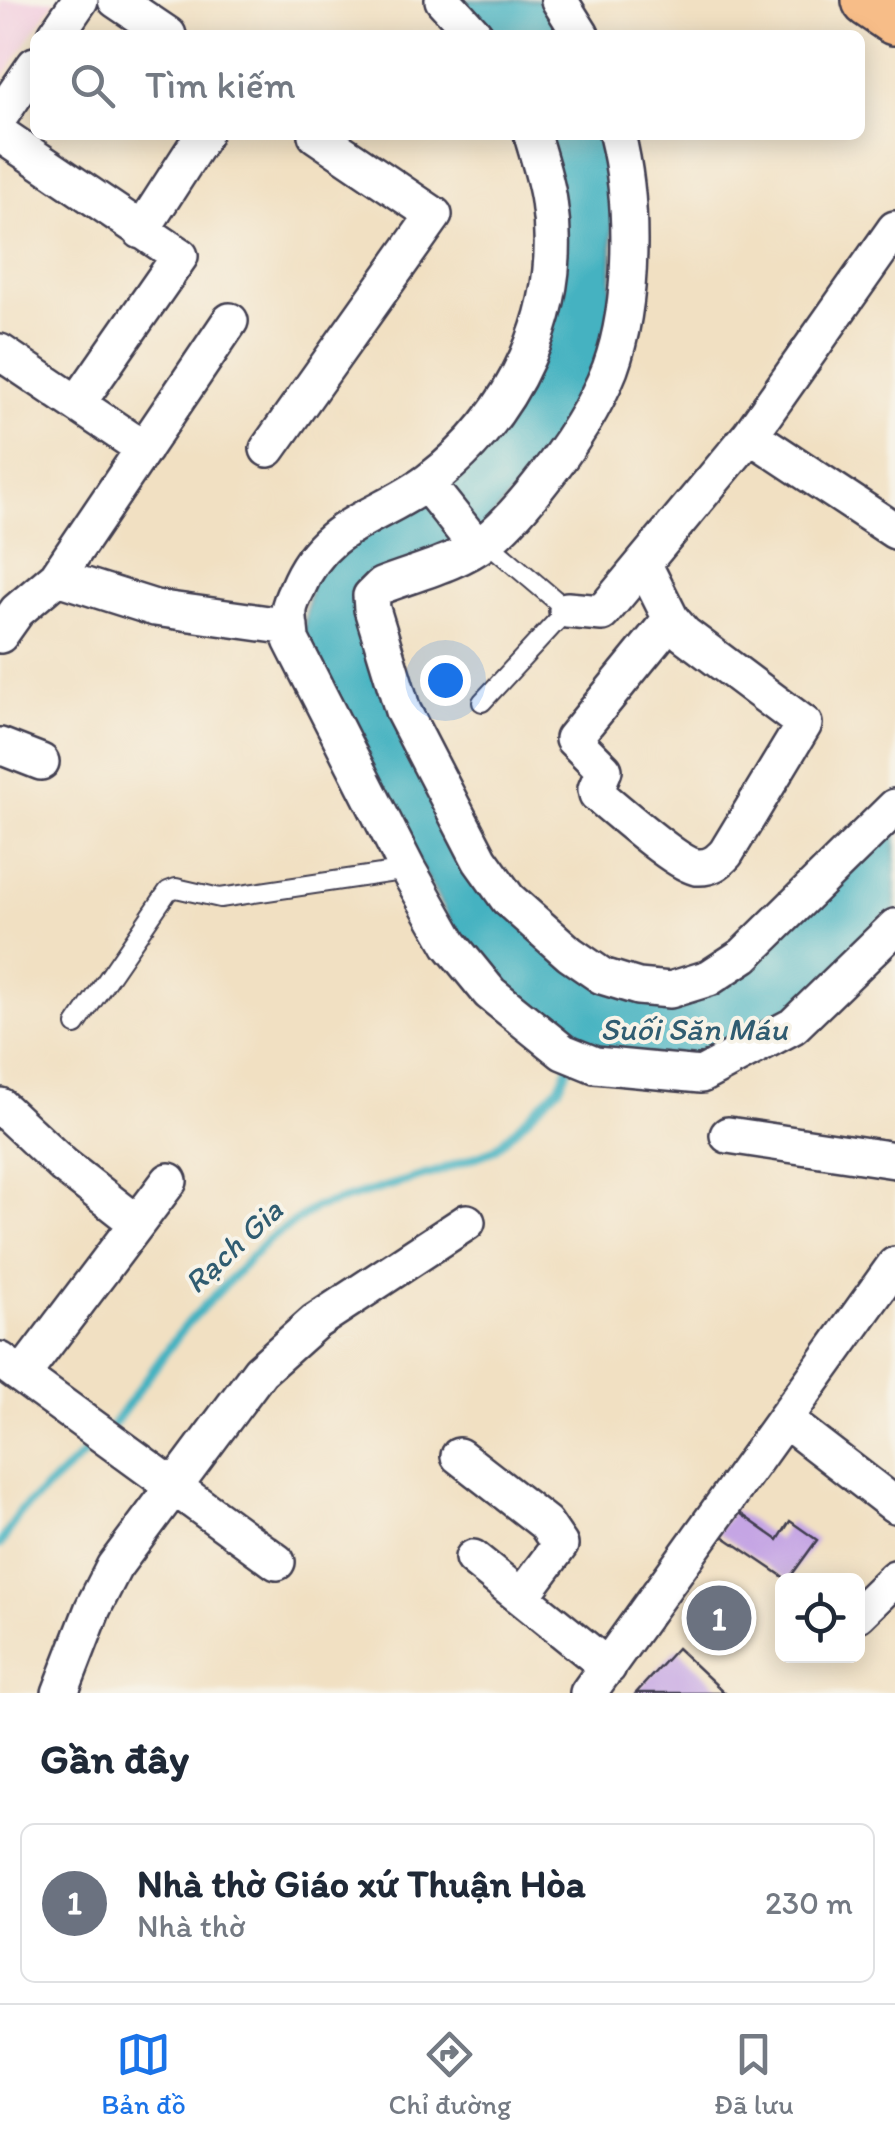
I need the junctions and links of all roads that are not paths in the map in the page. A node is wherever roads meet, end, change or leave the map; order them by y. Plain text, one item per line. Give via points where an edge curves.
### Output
1 (80, 0) edge
2 (116, 0) edge
3 (443, 0) edge
4 (559, 0) edge
5 (870, 0) edge
6 (895, 17) edge
7 (59, 30) edge
8 (161, 30) edge
9 (470, 30) edge
10 (578, 30) edge
11 (30, 73) edge
12 (0, 116) edge
13 (0, 134) edge
14 (201, 140) edge
15 (323, 140) edge
16 (533, 140) edge
17 (618, 140) edge
18 (895, 229) edge
19 (141, 231) junction
20 (230, 321) dead end
21 (0, 352) edge
22 (77, 404) junction
23 (750, 436) junction
24 (144, 449) junction
25 (268, 449) dead end
26 (426, 483) junction
27 (895, 531) edge
28 (481, 544) junction
29 (644, 565) junction
30 (57, 577) junction
31 (568, 610) junction
32 (6, 615) edge
33 (671, 619) junction
34 (290, 627) junction
35 (482, 702) dead end
36 (0, 746) edge
37 (42, 762) dead end
38 (895, 807) edge
39 (408, 870) junction
40 (895, 926) edge
41 (76, 1025) dead end
42 (0, 1106) edge
43 (728, 1135) dead end
44 (895, 1160) edge
45 (168, 1181) dead end
46 (467, 1222) dead end
47 (137, 1223) junction
48 (895, 1265) edge
49 (12, 1367) edge
50 (785, 1420) junction
51 (459, 1456) dead end
52 (173, 1484) junction
53 (895, 1505) edge
54 (473, 1558) dead end
55 (277, 1562) dead end
56 (895, 1578) edge
57 (522, 1596) junction
58 (865, 1607) edge
59 (598, 1680) edge
60 (73, 1688) edge

1 - 7 street
2 - 8 street
3 - 9 street
4 - 10 street
5 - 6 main road
11 - 12 street
13 - 19 street
14 - 19 street
15 - 25 street via 434,215
16 - 26 street via 552,243 539,331 494,417
17 - 28 street via 629,258 610,368 557,462
18 - 23 street
19 - 22 street via 180,256
20 - 24 street
21 - 22 street
22 - 24 street
23 - 27 street
23 - 29 street
24 - 30 street
26 - 28 street
26 - 34 street via 324,544 289,608
28 - 31 lane
28 - 38 street via 381,586 371,596 377,626 403,711 480,860 508,899 602,976 670,990 710,978 744,954
29 - 31 street via 602,612
29 - 33 street
30 - 32 street
30 - 34 street via 155,608
31 - 35 lane
33 - 33 street via 804,724 726,853 704,867 682,861 597,794 604,770 574,739
34 - 39 street
36 - 37 street
39 - 40 street via 450,944 490,993 579,1058 702,1075 793,1026
39 - 41 lane via 220,898 168,891
42 - 47 street
43 - 44 street
45 - 47 street
46 - 52 street via 286,1347 239,1396
47 - 49 street
48 - 50 street
49 - 52 street
50 - 53 street
50 - 59 street
51 - 57 street via 544,1523 560,1545
52 - 55 street
52 - 60 street via 114,1567
54 - 57 street
56 - 58 street
57 - 59 street

